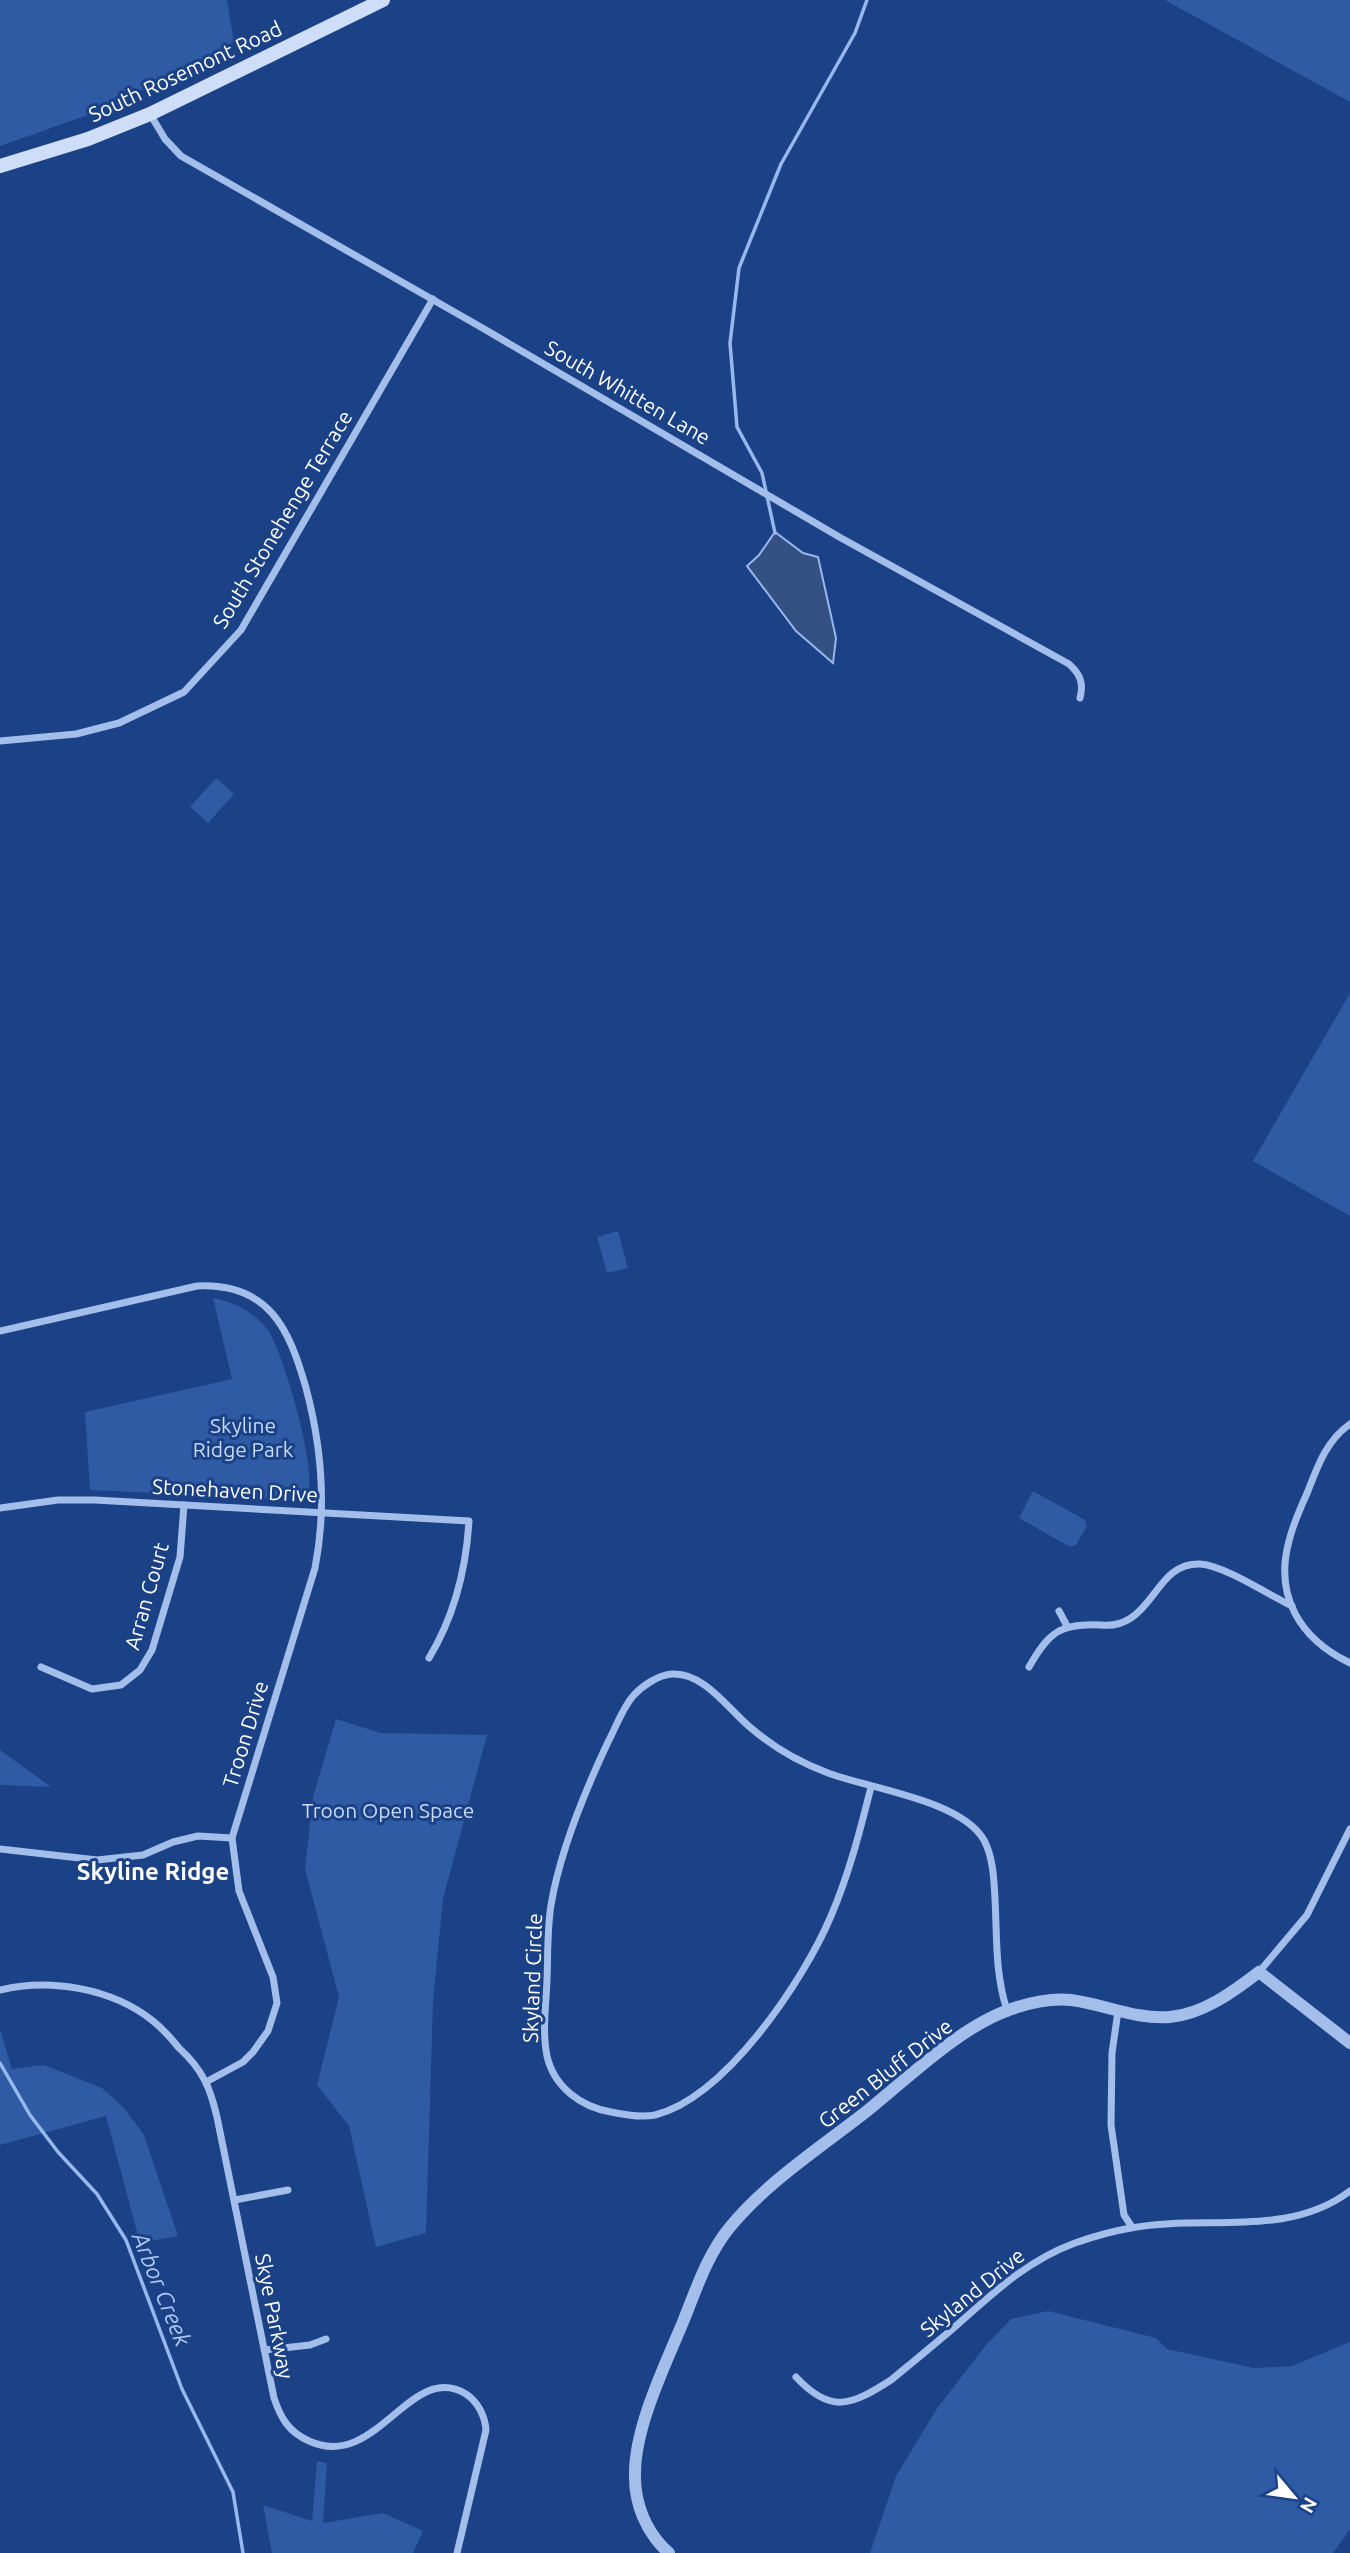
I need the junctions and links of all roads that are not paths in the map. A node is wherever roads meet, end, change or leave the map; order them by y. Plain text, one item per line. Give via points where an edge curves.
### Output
1 (383, 0) edge
2 (150, 114) junction
3 (0, 166) edge
4 (433, 299) junction
5 (1080, 698) dead end
6 (0, 741) edge
7 (0, 1331) edge
8 (1350, 1423) edge
9 (184, 1505) junction
10 (0, 1508) edge
11 (322, 1511) junction
12 (1292, 1606) junction
13 (1059, 1611) dead end
14 (1067, 1626) junction
15 (429, 1658) dead end
16 (1350, 1663) edge
17 (41, 1667) dead end
18 (1029, 1667) dead end
19 (871, 1787) junction
20 (1350, 1829) edge
21 (232, 1838) junction
22 (0, 1849) edge
23 (1259, 1972) junction
24 (0, 1990) edge
25 (1007, 2010) junction
26 (1118, 2011) junction
27 (1350, 2043) edge
28 (206, 2082) junction
29 (288, 2190) dead end
30 (1350, 2191) edge
31 (235, 2200) junction
32 (1132, 2227) junction
33 (326, 2339) dead end
34 (265, 2350) junction
35 (796, 2377) dead end
36 (457, 2553) edge
37 (669, 2553) edge

1 - 2 main road, South Rosemont Road
2 - 3 main road, South Rosemont Road
2 - 4 street, South Whitten Lane via 181,156
4 - 5 street, South Whitten Lane via 841,538 1069,664 1082,683
4 - 6 street, South Stonehenge Terrace via 241,631 184,692 119,723 76,734
7 - 11 street, Troon Drive via 193,1287 223,1286 254,1298 285,1329 299,1364 320,1448
8 - 12 street via 1321,1458 1288,1542 1285,1575
9 - 10 street, Stonehaven Drive via 58,1500
9 - 11 street, Stonehaven Drive
9 - 17 street, Arran Court via 177,1567 152,1650 140,1670 121,1685 92,1689
11 - 15 street, Stonehaven Drive via 469,1521 459,1590
11 - 21 street, Troon Drive via 315,1568
12 - 14 street via 1216,1568 1196,1564 1175,1570 1130,1619 1111,1625
12 - 16 street via 1319,1645
13 - 14 street
14 - 18 street via 1048,1638
19 - 19 street, Skyland Circle via 797,1759 688,1677 661,1676 633,1697 587,1788 551,1905 547,2056 558,2081 571,2095 600,2110 653,2115 692,2097 731,2063 771,2017 821,1938 850,1867
19 - 25 street, Skyland Circle via 956,1813 985,1842 994,1881 1001,1990
20 - 23 street, Green Bluff Drive via 1307,1915
21 - 22 street via 198,1836 143,1855 97,1860
21 - 28 street, Troon Drive via 239,1891 273,1977 277,2003 268,2031 253,2052
23 - 26 street, Green Bluff Drive via 1215,2002 1186,2014 1162,2018
23 - 27 street
24 - 28 street, Skye Parkway via 59,1986 127,2005 164,2031
25 - 26 street, Green Bluff Drive via 1066,2000
25 - 37 street, Green Bluff Drive via 962,2036 777,2182 737,2218 706,2264 663,2372 636,2458 641,2513
26 - 32 street via 1111,2125 1124,2215
28 - 31 street, Skye Parkway
29 - 31 street
30 - 32 street, Skyland Drive via 1326,2205 1281,2219
31 - 34 street, Skye Parkway
32 - 35 street, Skyland Drive via 1050,2253 1014,2275 919,2358 868,2395 839,2402 824,2400
33 - 34 street
34 - 36 street, Skye Parkway via 283,2421 298,2436 319,2446 342,2447 367,2437 432,2389 456,2390 474,2402 486,2430

